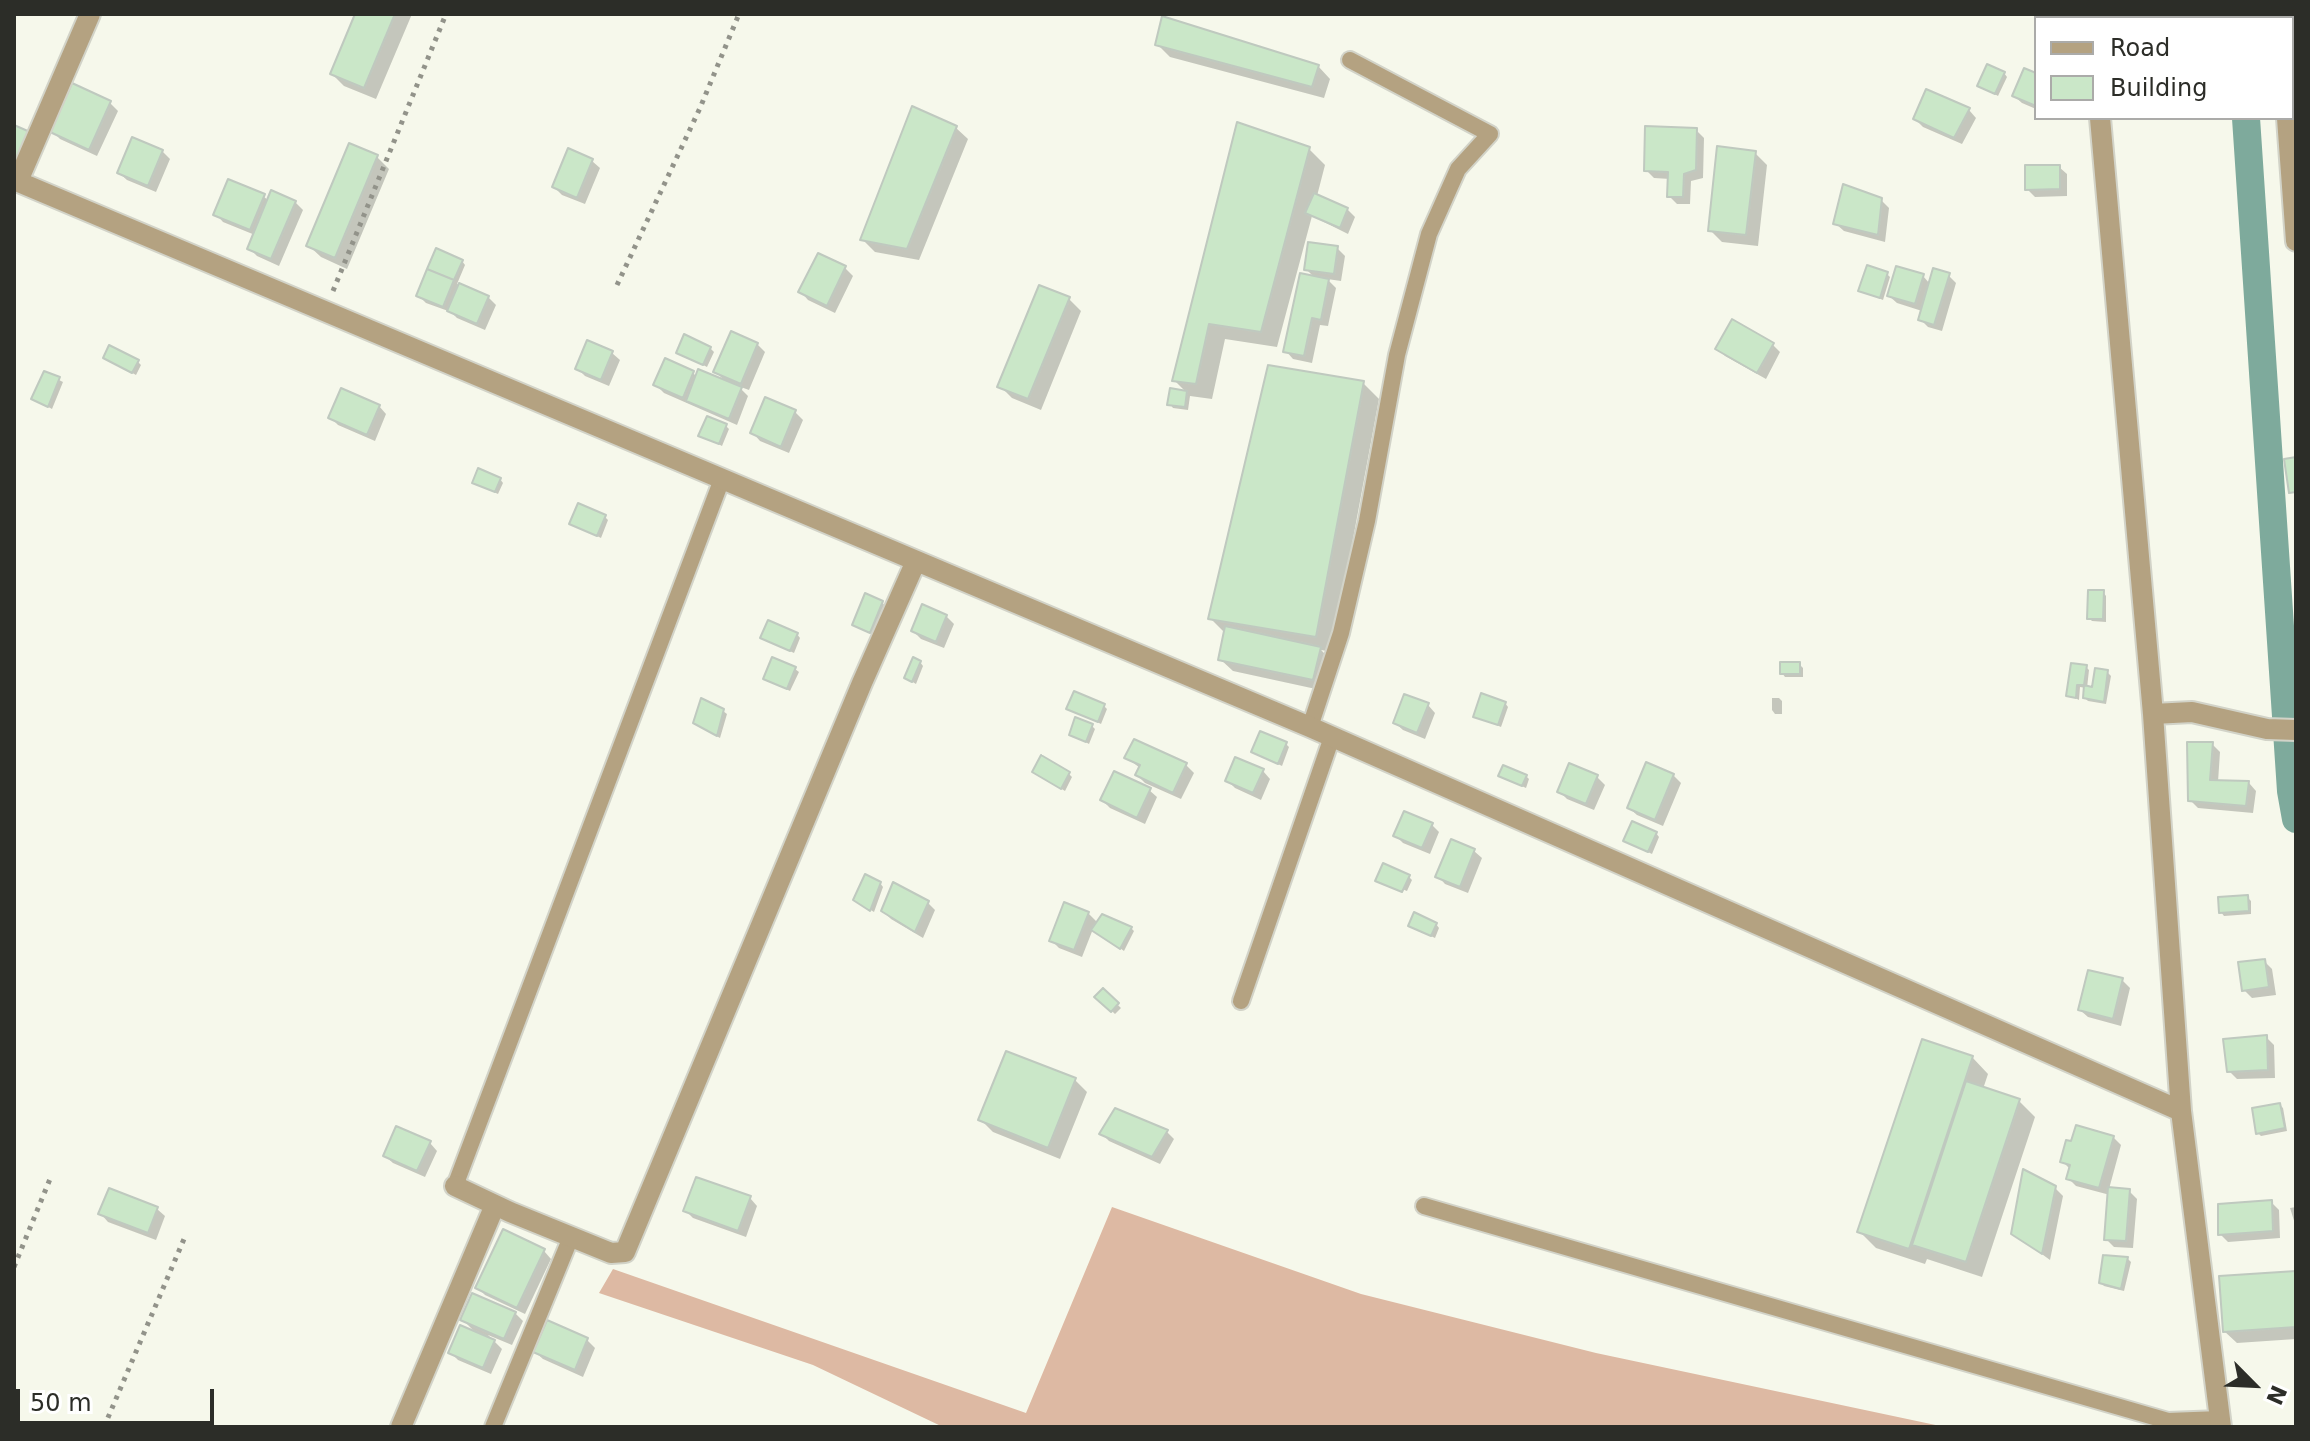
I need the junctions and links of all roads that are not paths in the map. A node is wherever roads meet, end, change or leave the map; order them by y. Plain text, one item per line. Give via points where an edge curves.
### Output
1 (90, 14) edge
2 (1350, 60) dead end
3 (2100, 120) edge
4 (2287, 120) edge
5 (16, 180) edge
6 (2296, 241) edge
7 (722, 479) junction
8 (916, 561) junction
9 (2153, 714) junction
10 (1310, 727) junction
11 (2296, 730) edge
12 (1332, 737) junction
13 (1241, 1001) dead end
14 (2181, 1111) junction
15 (455, 1186) joint
16 (495, 1205) junction
17 (1424, 1206) dead end
18 (571, 1237) junction
19 (2221, 1423) edge
20 (401, 1427) edge
21 (493, 1427) edge

1 - 5 street
2 - 10 lane via 1490,134 1458,169 1429,234 1397,355 1341,633
3 - 9 street
4 - 6 street
5 - 7 street
7 - 8 street
7 - 15 lane
8 - 10 street
8 - 18 street via 625,1252 611,1253
9 - 11 street via 2192,712
9 - 14 street
10 - 12 street
12 - 13 lane
12 - 14 street
14 - 19 street
15 - 16 street
16 - 18 street
16 - 20 street
17 - 19 lane via 2168,1421
18 - 21 lane

